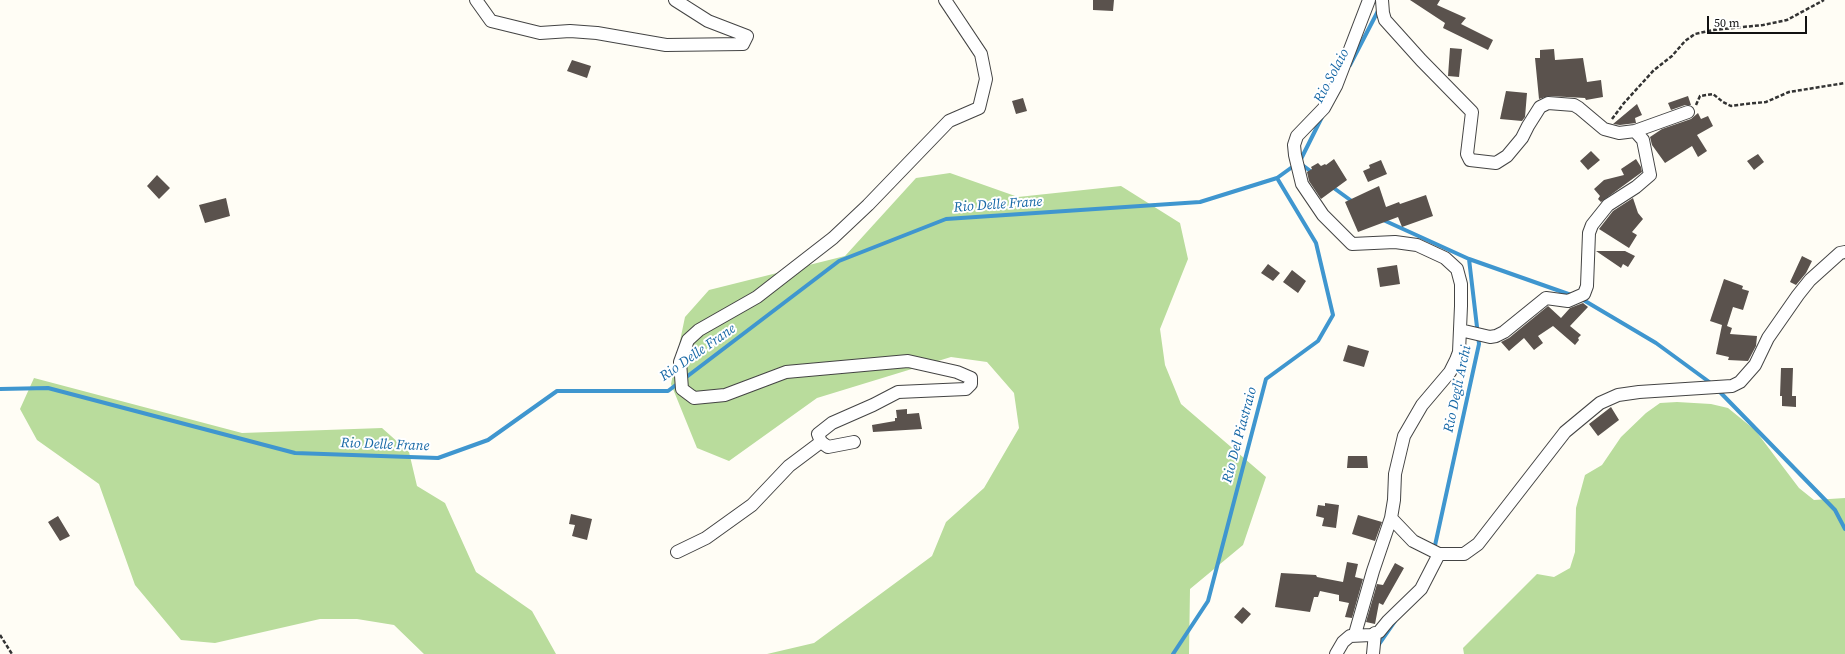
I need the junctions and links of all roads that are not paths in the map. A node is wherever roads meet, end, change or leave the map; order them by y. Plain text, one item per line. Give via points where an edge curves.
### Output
1 (476, 0) edge
2 (675, 0) edge
3 (945, 0) edge
4 (1369, 0) edge
5 (1382, 0) edge
6 (1688, 112) road end
7 (1635, 131) junction
8 (1845, 252) edge
9 (1460, 330) junction
10 (821, 442) junction
11 (854, 442) dead end
12 (1391, 518) junction
13 (676, 552) dead end
14 (1439, 554) junction
15 (1375, 633) junction
16 (1354, 634) junction
17 (1336, 654) edge
18 (1374, 654) edge

1 - 2 street via 491,21 540,33 597,33 666,45 743,44 747,36 708,21
3 - 10 street via 981,54 986,79 979,108 949,121 833,238 757,297 698,330 688,340 680,362 682,389 694,398 725,395 786,372 908,361 957,372 971,378 971,384 966,389 898,392 832,423 818,434
4 - 9 street via 1336,86 1324,108 1297,136 1294,145 1295,155 1302,184 1323,215 1352,244 1395,242 1417,245 1445,258 1457,270 1461,284
5 - 7 street via 1385,20 1472,112 1466,154 1470,160 1496,163 1507,156 1522,138 1540,107 1548,103 1564,103 1579,108 1604,129 1619,133
6 - 7 street
7 - 9 street via 1643,140 1650,175 1601,211 1592,225 1589,233 1587,286 1584,294 1568,301 1546,298 1496,336
8 - 14 street via 1840,253 1810,280 1768,338 1755,365 1740,382 1732,386 1618,395 1600,403 1565,432 1478,544 1464,554
9 - 12 street via 1459,352 1453,366 1422,405 1404,436 1395,474
10 - 11 street via 828,447
10 - 13 street via 789,466 752,505 706,538
12 - 14 street via 1413,541
12 - 16 street
14 - 15 street via 1421,589 1379,632
15 - 16 street via 1363,636
15 - 18 street
16 - 17 street via 1344,642

